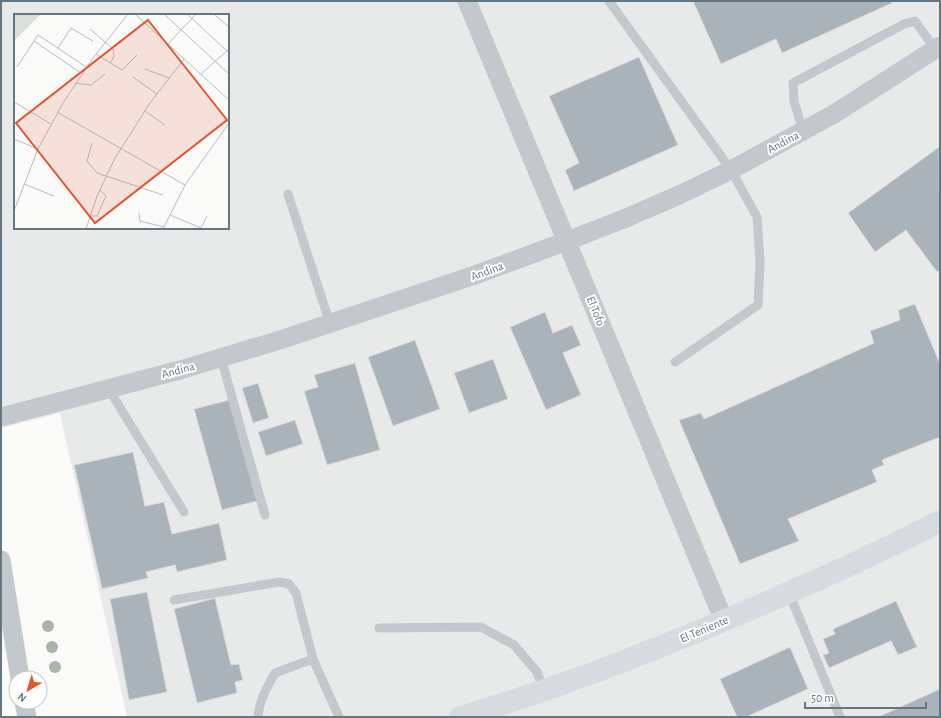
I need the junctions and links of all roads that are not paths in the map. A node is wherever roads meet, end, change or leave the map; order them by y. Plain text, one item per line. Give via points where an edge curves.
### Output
1 (467, 1) edge
2 (609, 1) edge
3 (938, 48) edge
4 (803, 131) junction
5 (731, 170) junction
6 (288, 194) dead end
7 (567, 241) junction
8 (330, 324) junction
9 (221, 358) junction
10 (675, 362) dead end
11 (108, 388) junction
12 (1, 417) edge
13 (184, 512) dead end
14 (265, 516) dead end
15 (938, 527) edge
16 (1, 560) edge
17 (789, 592) junction
18 (174, 600) dead end
19 (724, 621) junction
20 (378, 628) dead end
21 (313, 659) junction
22 (19, 670) edge
23 (544, 690) junction
24 (483, 714) edge
25 (258, 717) edge
26 (339, 717) edge
27 (460, 717) edge
28 (840, 717) edge

1 - 7 street, El Tofo
2 - 5 lane
3 - 4 street, Andina
3 - 4 lane via 915,21 904,24 793,83 794,101
4 - 5 street, Andina
5 - 7 street, Andina via 679,195
5 - 10 lane via 757,218 760,263 758,305
6 - 8 lane
7 - 8 street, Andina via 476,275
7 - 19 street, El Tofo
8 - 9 street, Andina
9 - 11 street, Andina
9 - 14 lane
11 - 12 street, Andina
11 - 13 lane
15 - 17 main road, El Teniente
16 - 22 street
17 - 19 main road, El Teniente
17 - 28 lane
18 - 21 lane via 279,582 288,584 296,593
19 - 23 main road, El Teniente
20 - 23 lane via 481,627 514,645 537,672
21 - 25 lane via 275,673 258,708
21 - 26 lane
23 - 24 main road, El Teniente
24 - 27 main road, El Teniente

